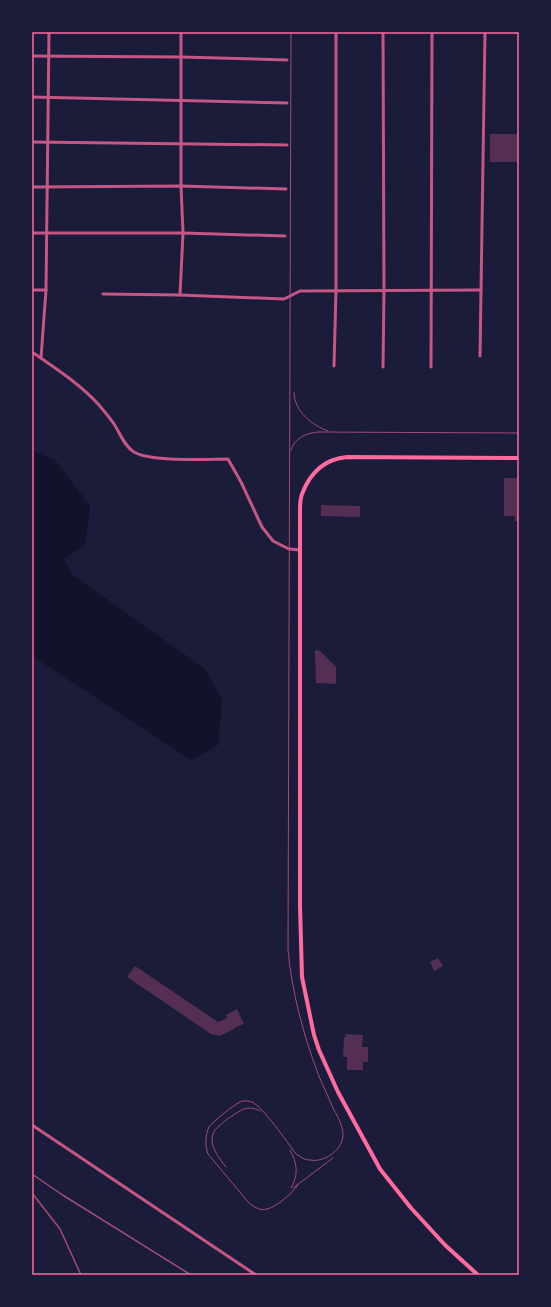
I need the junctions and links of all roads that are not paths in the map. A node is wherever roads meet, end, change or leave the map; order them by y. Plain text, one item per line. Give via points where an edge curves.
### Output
1 (49, 32) edge
2 (181, 32) edge
3 (336, 32) edge
4 (383, 32) edge
5 (432, 32) edge
6 (485, 32) edge
7 (32, 56) edge
8 (49, 56) junction
9 (180, 57) junction
10 (287, 60) dead end
11 (32, 97) edge
12 (48, 97) junction
13 (181, 101) junction
14 (287, 103) dead end
15 (32, 142) edge
16 (48, 142) junction
17 (181, 143) junction
18 (287, 144) dead end
19 (181, 186) junction
20 (32, 187) edge
21 (47, 187) junction
22 (286, 189) dead end
23 (32, 233) edge
24 (182, 233) junction
25 (47, 234) junction
26 (285, 236) dead end
27 (32, 290) edge
28 (46, 290) junction
29 (481, 290) junction
30 (336, 291) junction
31 (384, 291) junction
32 (431, 291) junction
33 (103, 294) dead end
34 (180, 295) junction
35 (32, 352) edge
36 (480, 356) dead end
37 (41, 358) junction
38 (334, 366) dead end
39 (383, 367) dead end
40 (431, 367) dead end
41 (519, 458) edge
42 (300, 550) junction
43 (32, 1126) edge
44 (256, 1275) edge
45 (478, 1275) edge

1 - 8 street
2 - 9 street
3 - 30 street
4 - 31 street
5 - 32 street
6 - 29 street
7 - 8 street
8 - 9 street
8 - 12 street
9 - 10 street
9 - 13 street
11 - 12 street
12 - 13 street
12 - 16 street
13 - 14 street
13 - 17 street
15 - 16 street
16 - 17 street
16 - 21 street
17 - 18 street
17 - 19 street
19 - 21 street
19 - 22 street
19 - 24 street
20 - 21 street
21 - 25 street
23 - 25 street
24 - 25 street
24 - 26 street
24 - 34 street
25 - 28 street
27 - 28 street
28 - 37 street
29 - 32 street
29 - 36 street
30 - 31 street
30 - 34 street via 300,291 284,299
30 - 38 street
31 - 32 street
31 - 39 street
32 - 40 street
33 - 34 street
35 - 37 street
37 - 42 street via 99,405 133,452 150,457 228,459 262,527 273,541 289,549
41 - 42 main road via 347,457 328,461 310,478 302,494
42 - 45 main road via 302,977 314,1035 340,1096 380,1169 411,1208
43 - 44 street

